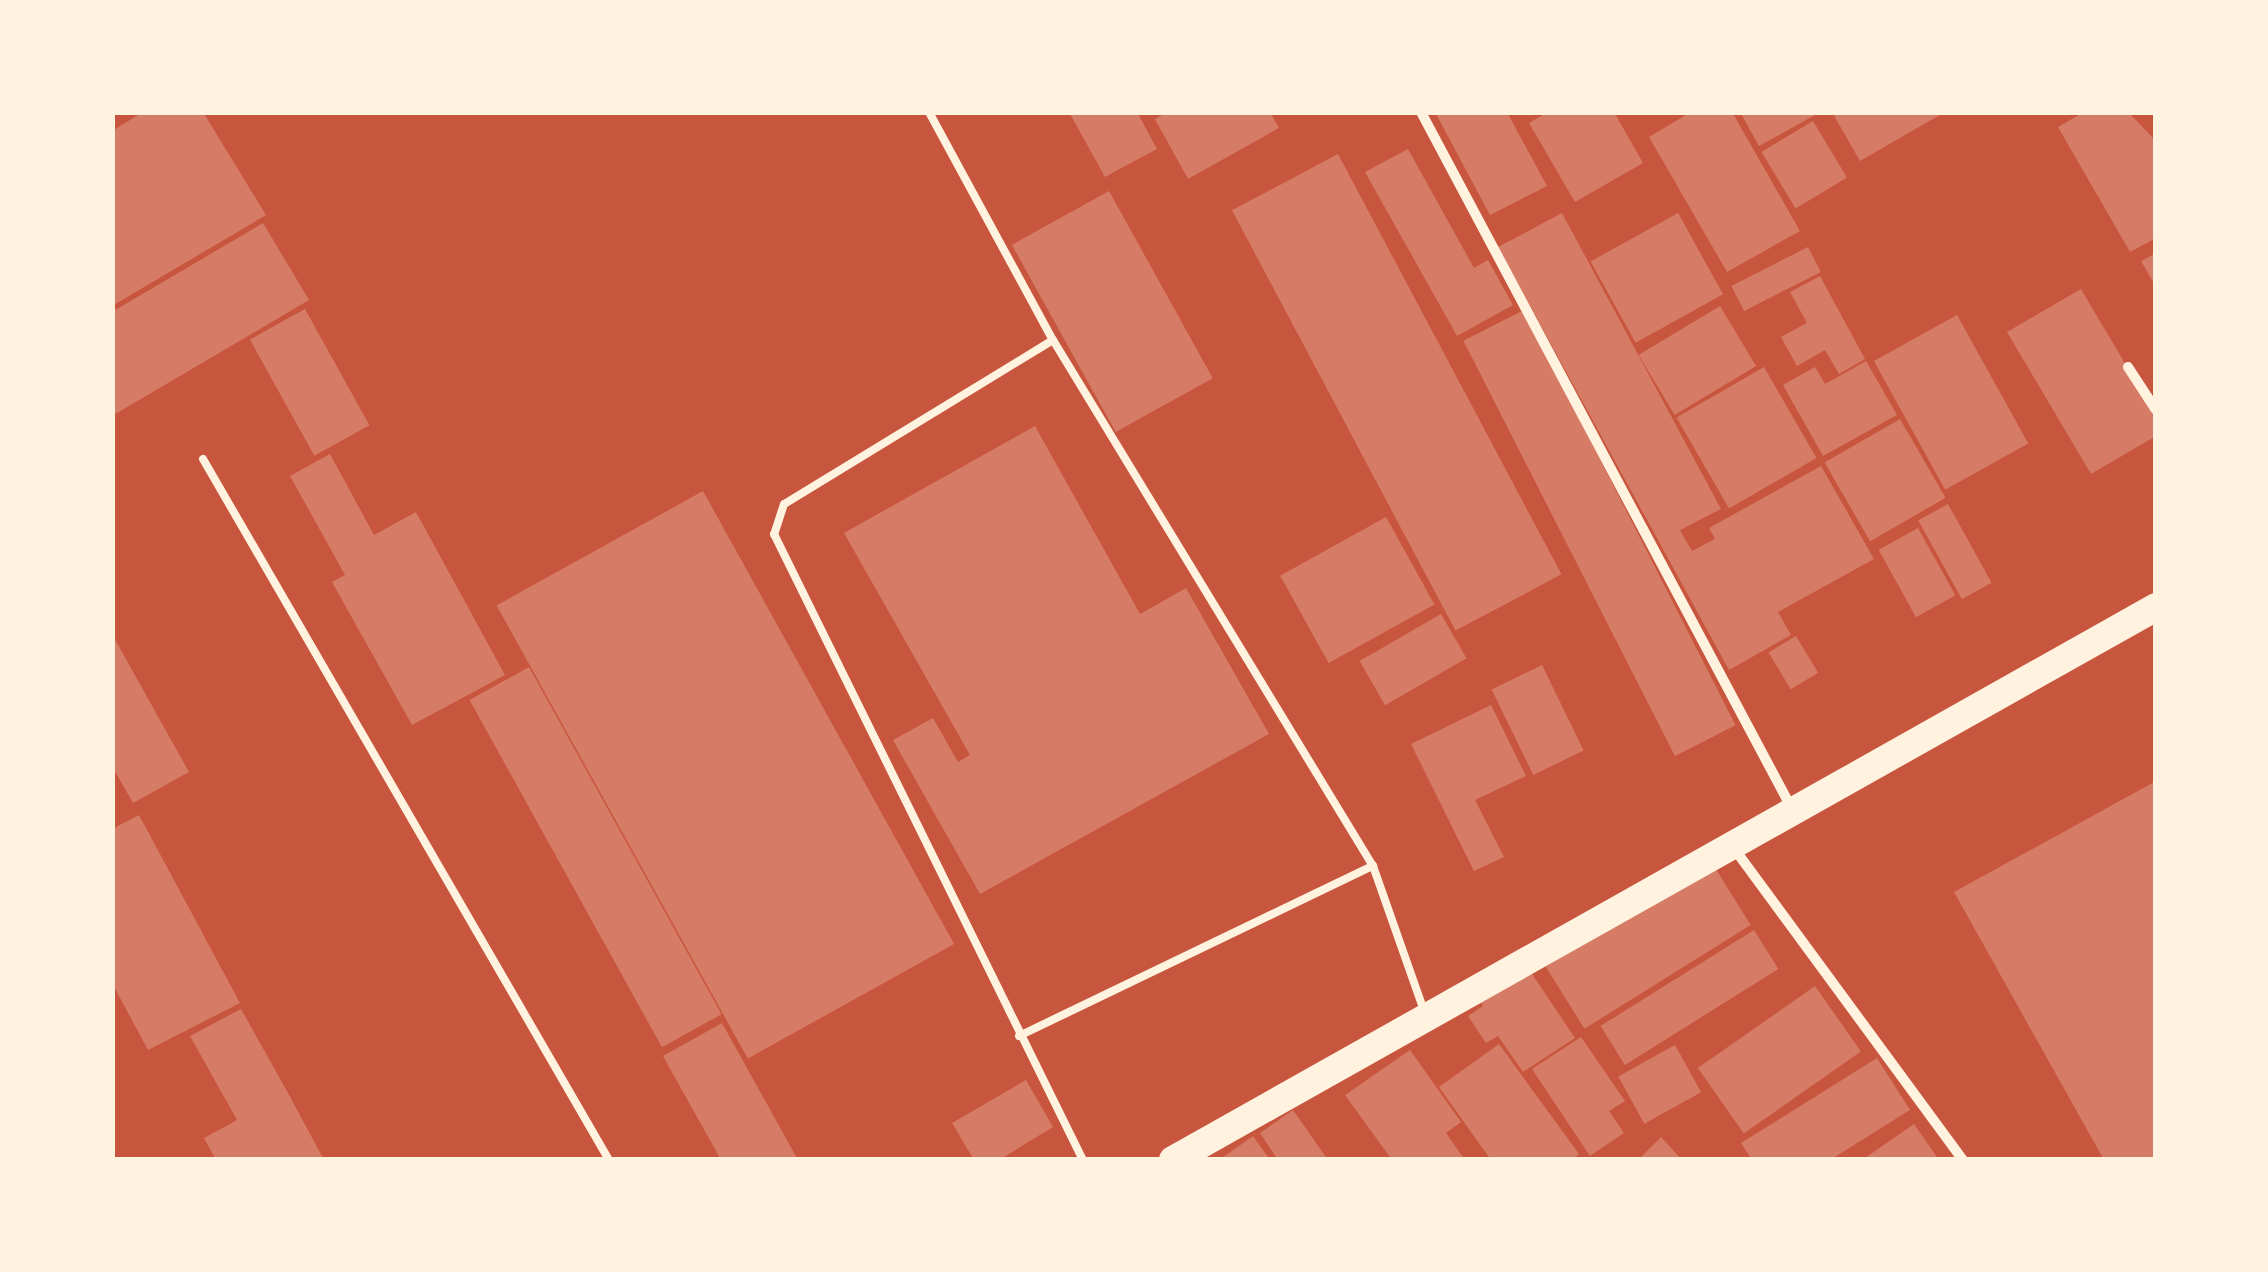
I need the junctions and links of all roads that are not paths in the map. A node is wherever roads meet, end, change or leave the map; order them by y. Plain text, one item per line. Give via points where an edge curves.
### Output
1 (929, 112) edge
2 (1421, 112) edge
3 (1052, 340) junction
4 (2128, 367) dead end
5 (2156, 410) edge
6 (203, 459) dead end
7 (2156, 607) edge
8 (1795, 815) junction
9 (1729, 842) junction
10 (1372, 866) junction
11 (1424, 1012) junction
12 (1019, 1036) junction
13 (609, 1160) edge
14 (1083, 1160) edge
15 (1174, 1160) edge
16 (1964, 1160) edge

1 - 3 lane
2 - 8 street
3 - 10 lane
3 - 12 lane via 857,455 774,520 780,557
4 - 5 street
6 - 13 lane
7 - 8 highway
8 - 9 highway
9 - 11 highway
9 - 16 street
10 - 11 lane
10 - 12 lane
11 - 15 highway
12 - 14 lane

